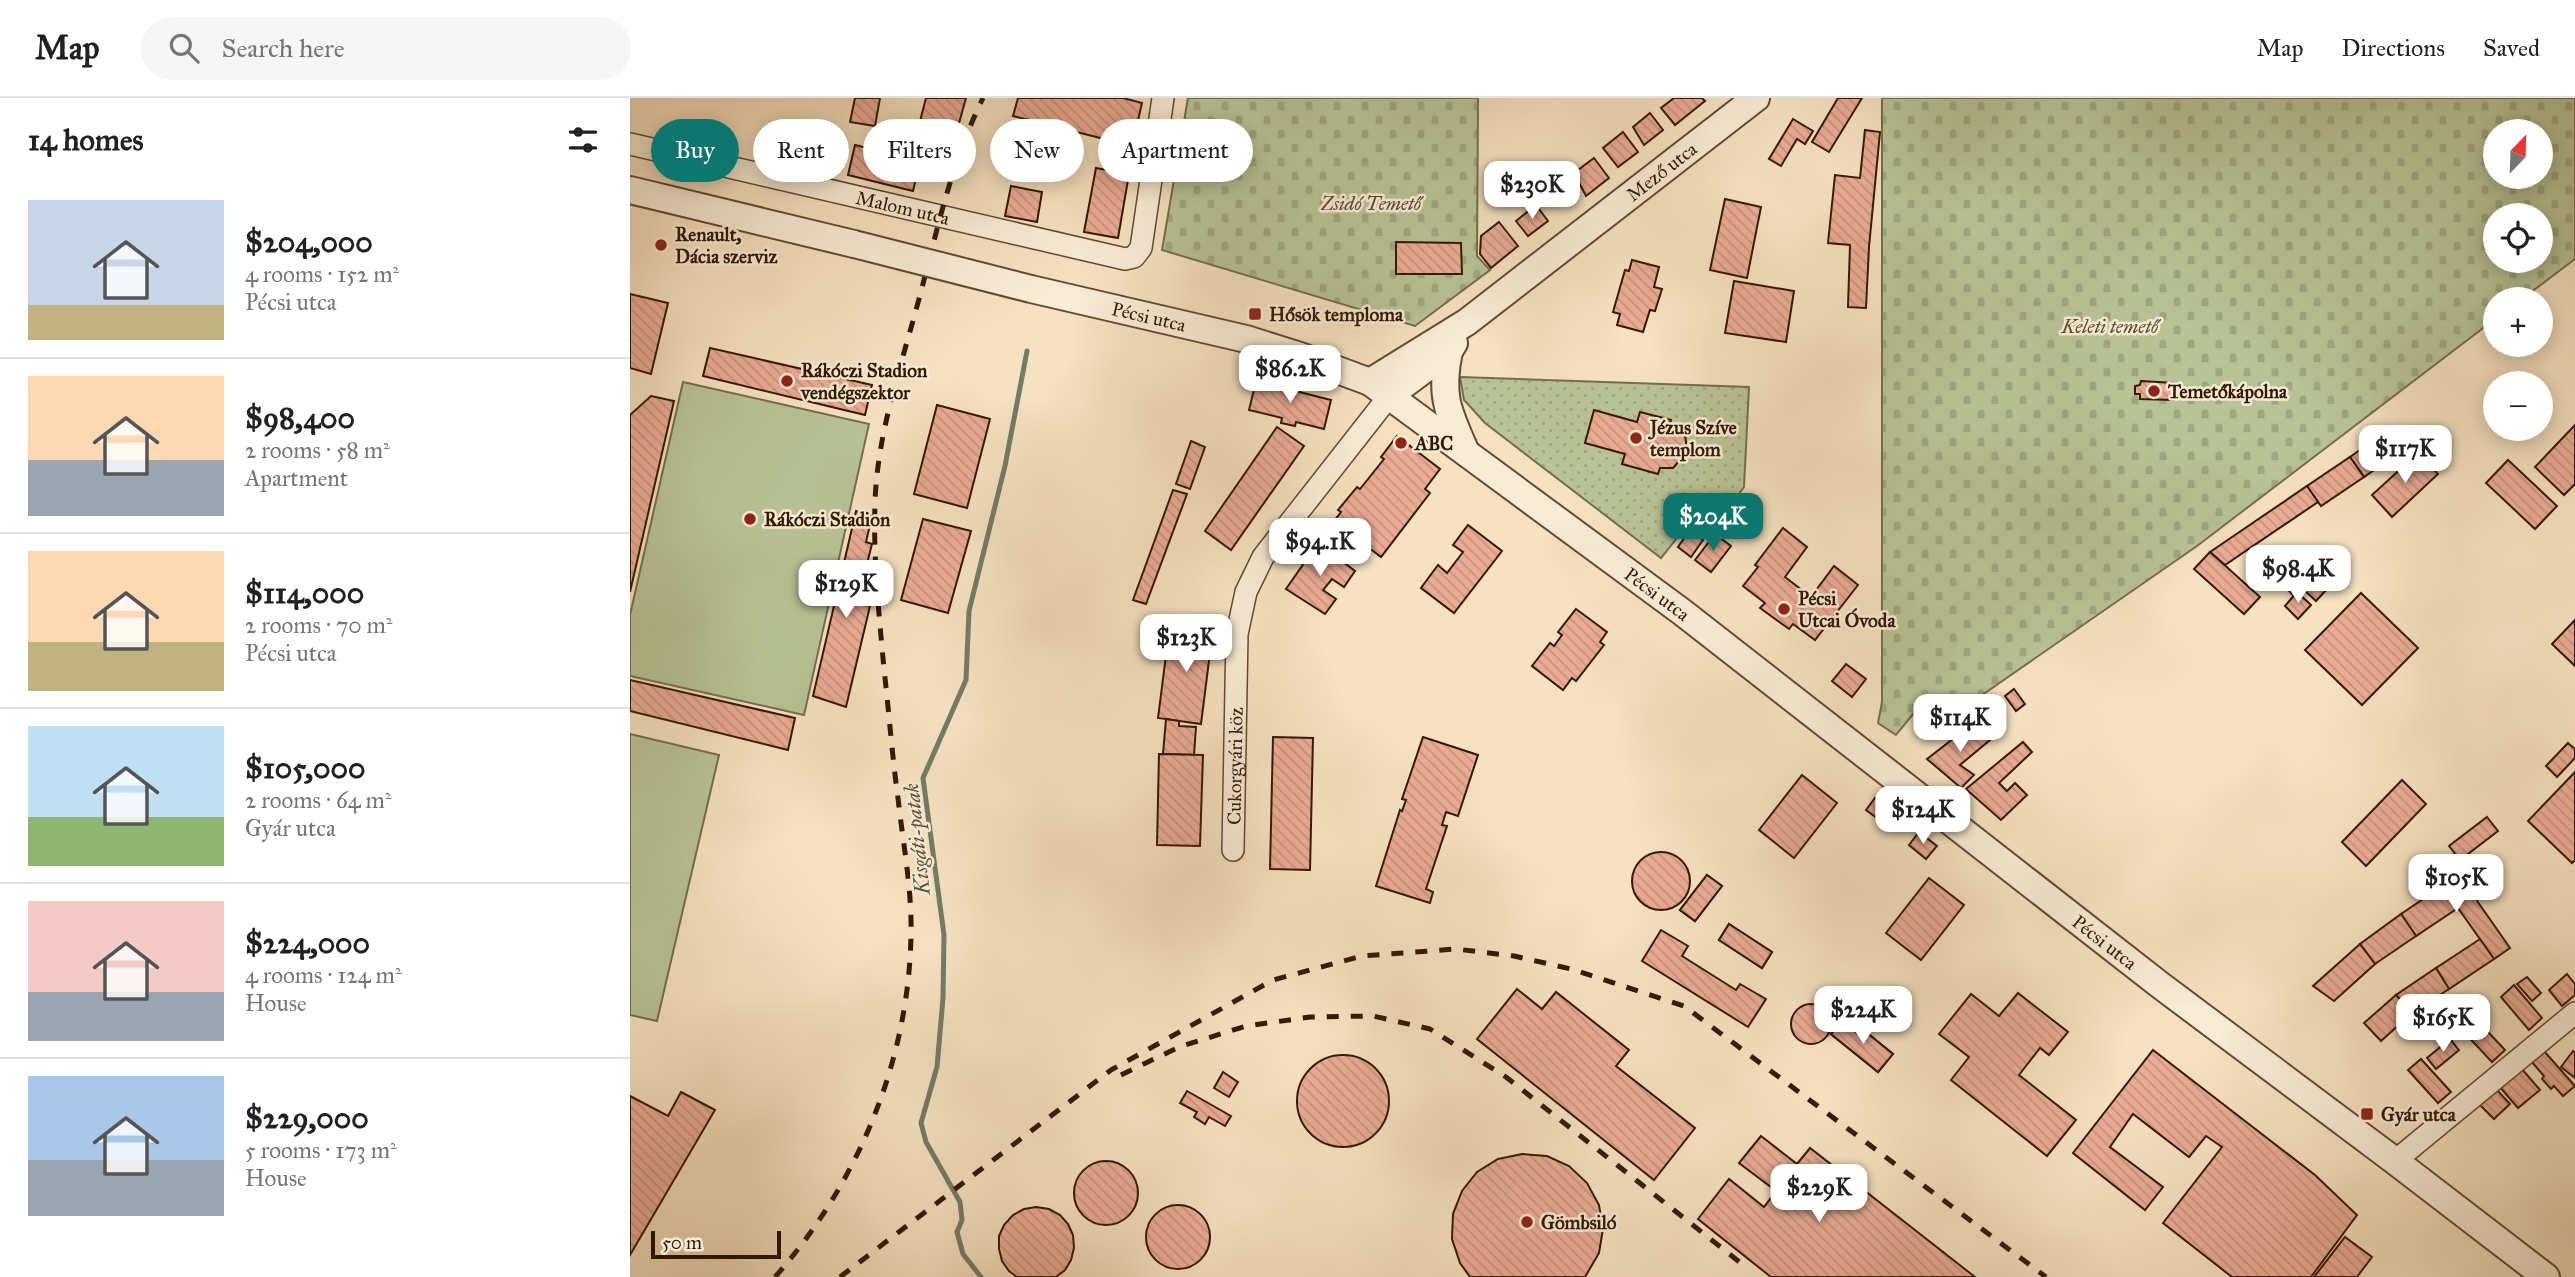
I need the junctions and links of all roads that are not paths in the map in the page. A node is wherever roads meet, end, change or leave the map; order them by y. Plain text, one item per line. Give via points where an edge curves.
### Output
1 (1163, 98) edge
2 (1756, 98) edge
3 (630, 144) edge
4 (630, 190) edge
5 (1466, 321) junction
6 (1449, 351) junction
7 (1380, 388) junction
8 (1466, 451) junction
9 (1233, 849) dead end
10 (2575, 1013) edge
11 (2395, 1161) junction
12 (2546, 1277) edge

1 - 3 street, Malom utca via 1141,248 1125,259
2 - 5 street, Mező utca
4 - 7 street, Pécsi utca, bridge via 1246,339
5 - 6 street
5 - 7 street, Mező utca
6 - 7 street
6 - 8 street via 1444,391
7 - 8 street, Pécsi utca
7 - 9 street, Cukorgyári köz via 1263,557 1246,592 1237,634
8 - 11 street, Pécsi utca
10 - 11 street
11 - 12 street, Pécsi utca

